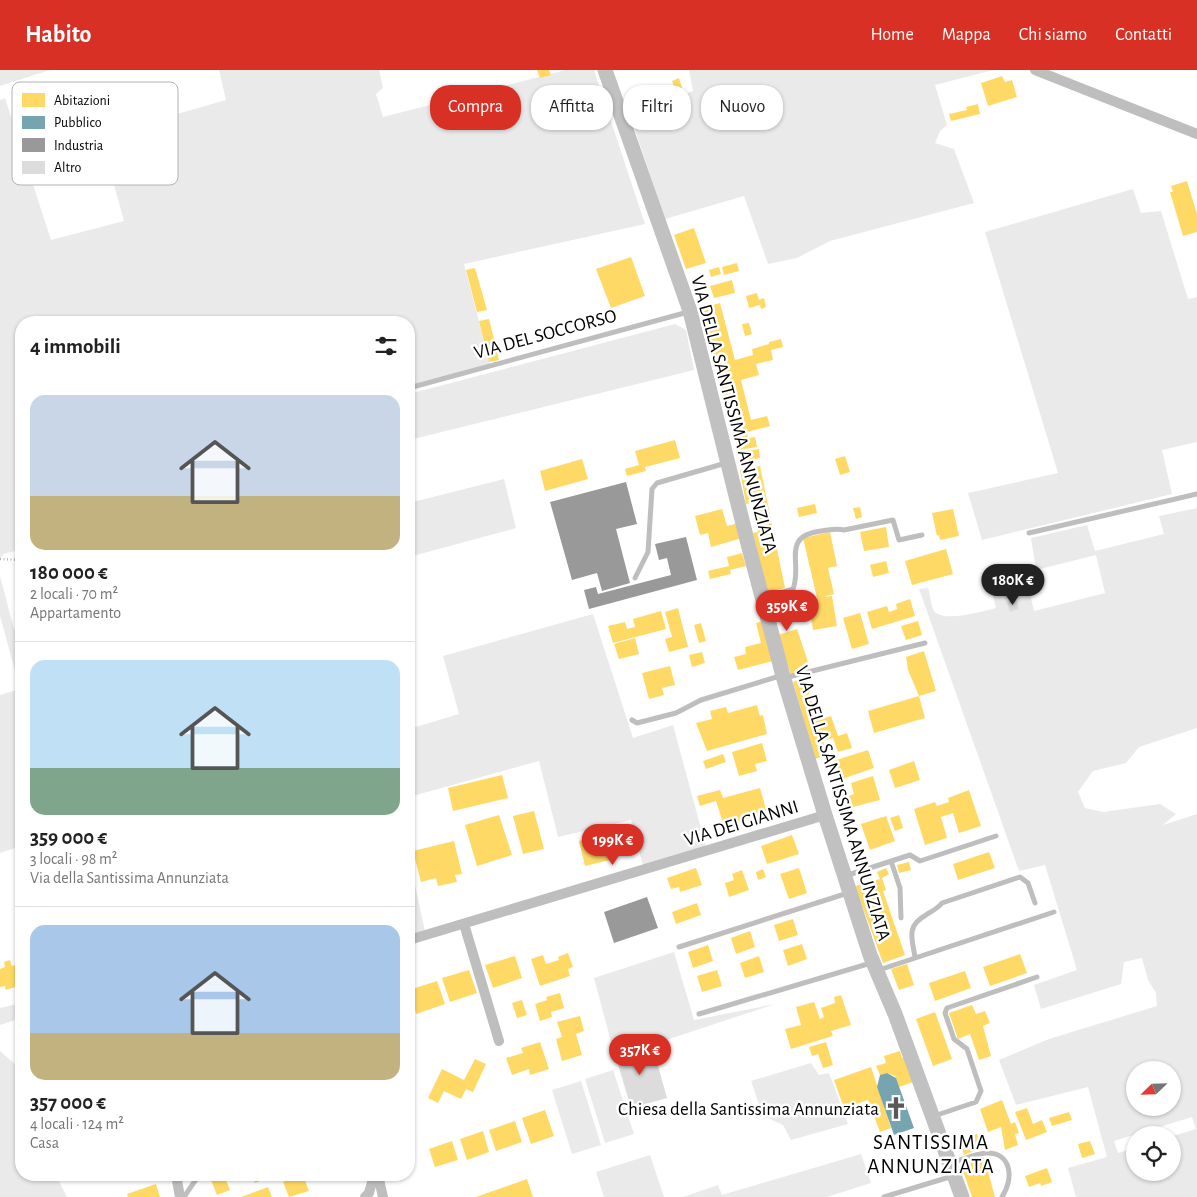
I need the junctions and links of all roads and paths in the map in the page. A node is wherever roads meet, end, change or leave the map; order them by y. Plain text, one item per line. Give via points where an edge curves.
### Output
1 (605, 70) edge
2 (1035, 70) edge
3 (1197, 134) edge
4 (690, 311) junction
5 (415, 386) edge
6 (728, 462) junction
7 (1197, 494) edge
8 (1029, 533) dead end
9 (922, 535) dead end
10 (0, 559) edge
11 (15, 560) edge
12 (635, 578) dead end
13 (763, 598) junction
14 (925, 643) dead end
15 (783, 677) junction
16 (632, 720) dead end
17 (825, 815) junction
18 (996, 836) dead end
19 (891, 861) junction
20 (845, 876) junction
21 (850, 892) junction
22 (1035, 903) dead end
23 (1054, 912) dead end
24 (901, 918) dead end
25 (464, 924) junction
26 (415, 938) edge
27 (679, 946) dead end
28 (915, 957) junction
29 (875, 966) junction
30 (1037, 977) dead end
31 (699, 1014) dead end
32 (499, 1041) dead end
33 (933, 1116) junction
34 (952, 1169) junction
35 (178, 1181) edge
36 (194, 1181) edge
37 (372, 1181) edge
38 (379, 1181) edge
39 (182, 1197) edge
40 (365, 1197) edge
41 (383, 1197) edge
42 (884, 1197) edge
43 (962, 1197) edge
44 (1002, 1197) edge

1 - 4 street, VIA DELLA SANTISSIMA ANNUNZIATA
2 - 3 street
4 - 5 lane, VIA DEL SOCCORSO
4 - 6 street, VIA DELLA SANTISSIMA ANNUNZIATA
6 - 12 lane via 657,483 652,489 648,552
6 - 13 street, VIA DELLA SANTISSIMA ANNUNZIATA
7 - 8 lane
9 - 13 lane via 900,540 893,520 844,530 810,532 797,545 794,589
10 - 11 path
13 - 15 street, VIA DELLA SANTISSIMA ANNUNZIATA
14 - 15 lane
15 - 16 lane via 701,700 676,714 637,723
15 - 17 street, VIA DELLA SANTISSIMA ANNUNZIATA
17 - 20 street, VIA DELLA SANTISSIMA ANNUNZIATA
17 - 25 street, VIA DEI GIANNI
18 - 19 lane via 920,861 910,855
19 - 20 lane
19 - 24 lane via 900,888
20 - 21 street, VIA DELLA SANTISSIMA ANNUNZIATA
21 - 27 lane
21 - 29 street, VIA DELLA SANTISSIMA ANNUNZIATA
22 - 28 lane via 1028,883 1020,877 942,903 916,922 911,932
23 - 28 lane
25 - 26 street, VIA DEI GIANNI
25 - 32 street
28 - 29 lane
29 - 31 lane
29 - 33 street, VIA DELLA SANTISSIMA ANNUNZIATA
30 - 33 lane via 947,1008 945,1013 954,1039 967,1049 981,1091 976,1102
33 - 34 street, VIA DELLA SANTISSIMA ANNUNZIATA
34 - 42 lane
34 - 43 street, VIA DELLA SANTISSIMA ANNUNZIATA
34 - 44 lane via 985,1153 1002,1158 1010,1176 1009,1187
35 - 39 street
36 - 39 lane
37 - 40 street
38 - 41 street

